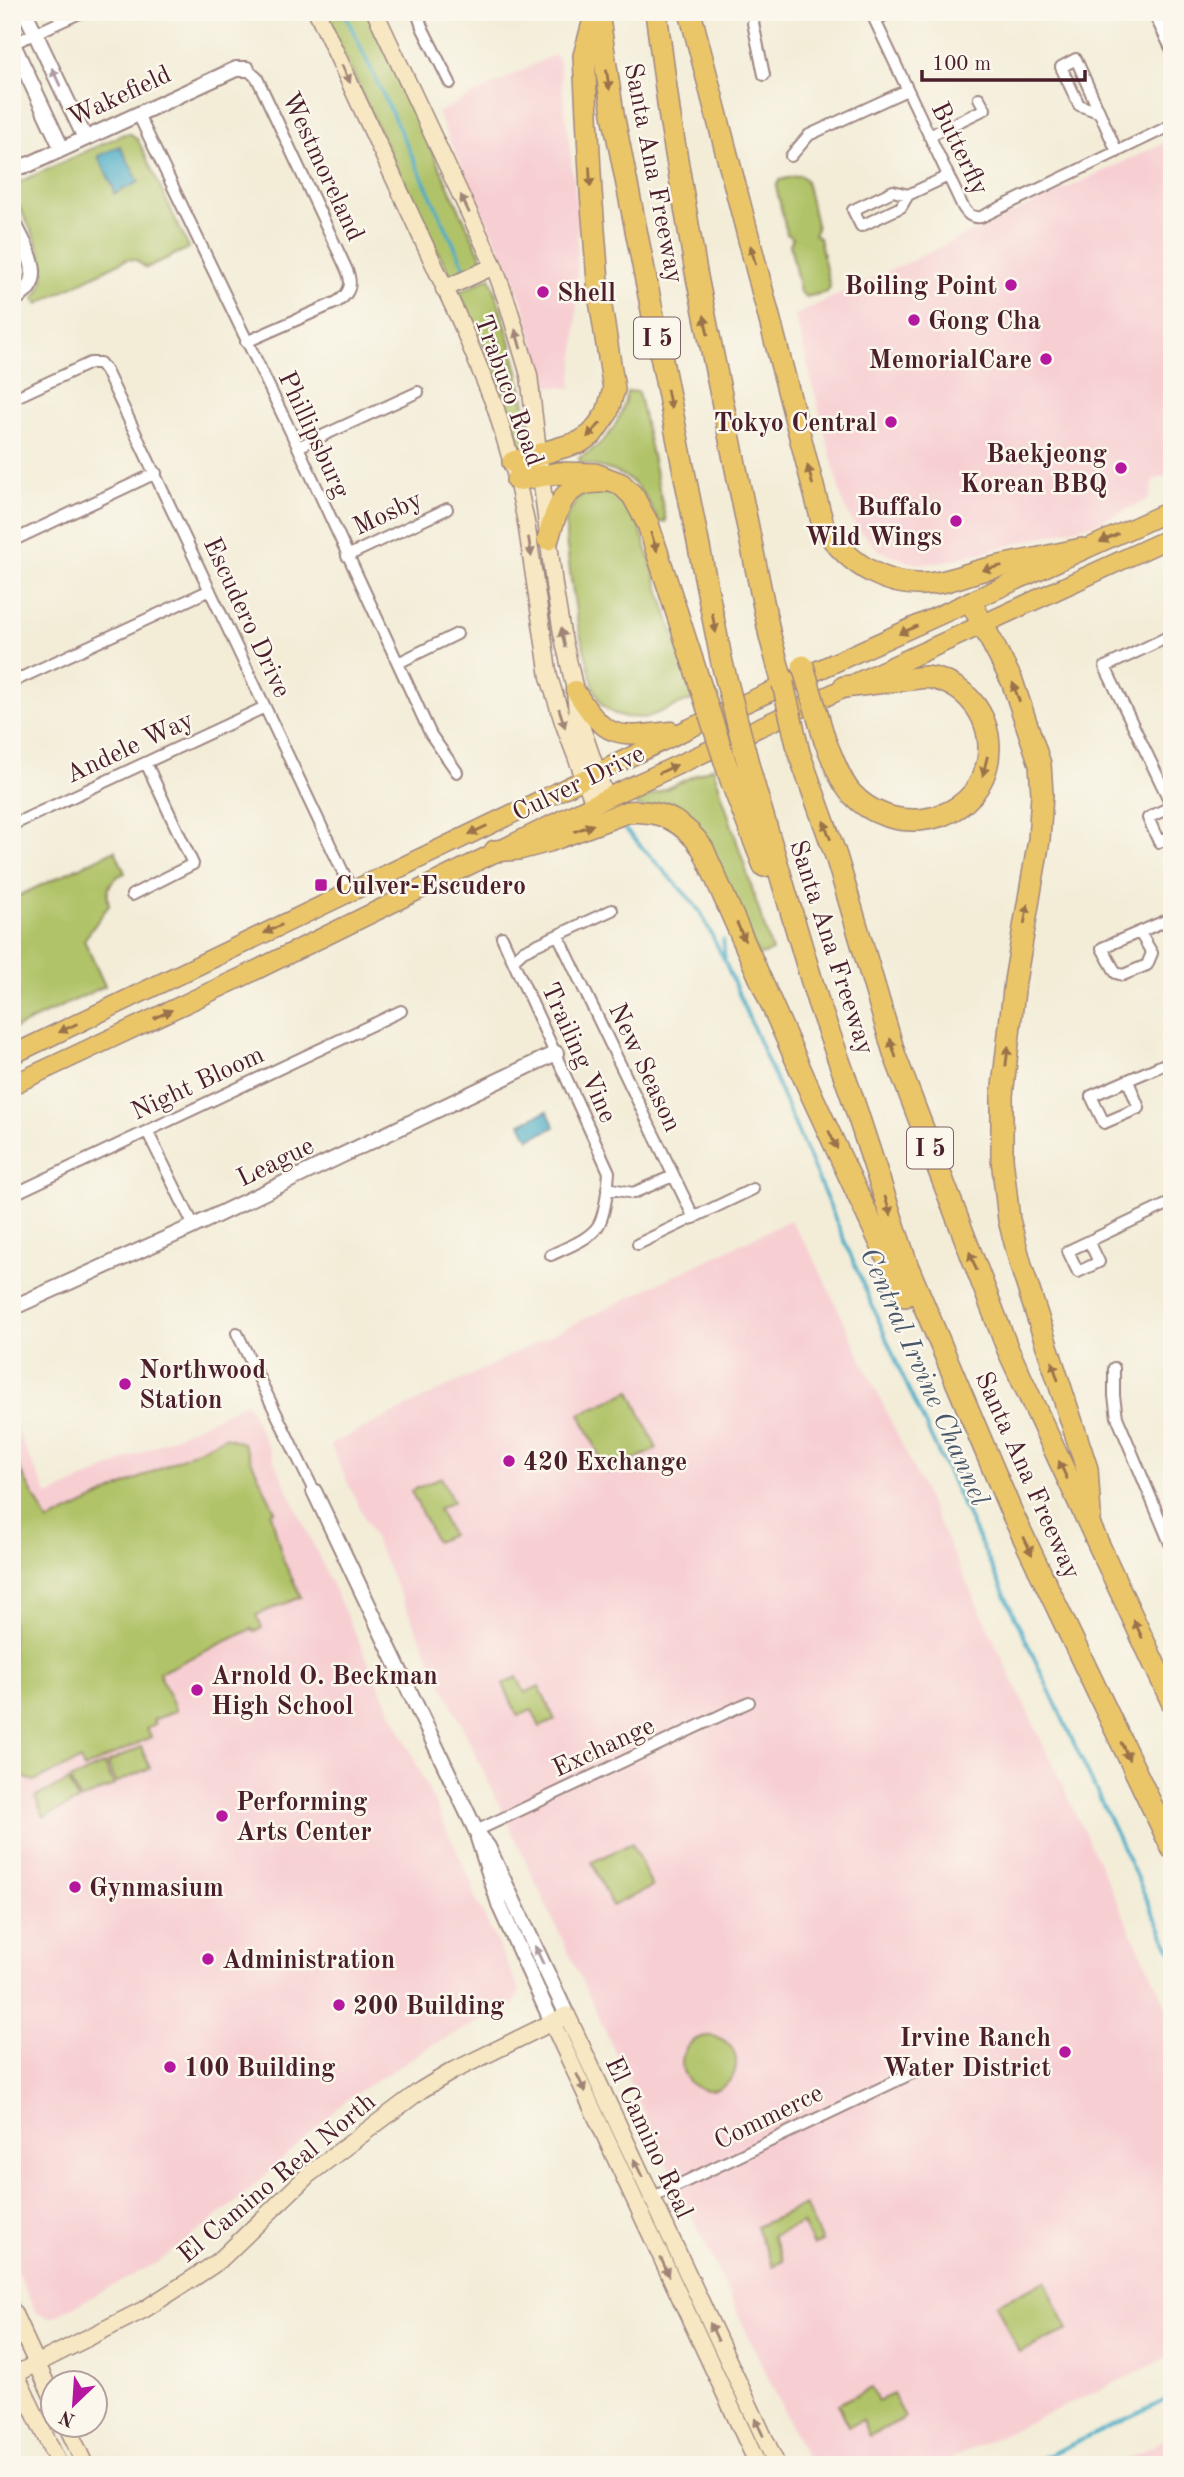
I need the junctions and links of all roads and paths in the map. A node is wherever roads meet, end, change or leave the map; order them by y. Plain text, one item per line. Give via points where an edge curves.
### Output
1 (25, 12) edge
2 (82, 12) edge
3 (317, 12) edge
4 (375, 12) edge
5 (418, 12) edge
6 (597, 12) edge
7 (656, 12) edge
8 (690, 12) edge
9 (757, 12) edge
10 (891, 12) edge
11 (1153, 12) edge
12 (873, 16) edge
13 (35, 34) junction
14 (13, 43) edge
15 (1172, 50) edge
16 (247, 69) joint
17 (764, 75) dead end
18 (450, 83) dead end
19 (907, 90) junction
20 (979, 98) dead end
21 (1098, 112) junction
22 (138, 114) junction
23 (1172, 125) edge
24 (929, 136) junction
25 (85, 138) junction
26 (62, 149) junction
27 (1117, 152) junction
28 (791, 156) dead end
29 (12, 169) edge
30 (948, 176) junction
31 (908, 195) junction
32 (12, 219) edge
33 (494, 266) junction
34 (444, 289) junction
35 (12, 300) edge
36 (246, 342) junction
37 (418, 392) dead end
38 (12, 399) edge
39 (298, 447) junction
40 (541, 465) junction
41 (515, 471) junction
42 (156, 473) junction
43 (621, 484) junction
44 (447, 509) dead end
45 (1172, 510) edge
46 (1172, 537) edge
47 (548, 539) junction
48 (12, 541) edge
49 (1082, 549) junction
50 (347, 556) junction
51 (210, 590) junction
52 (971, 602) junction
53 (982, 625) junction
54 (457, 634) dead end
55 (1172, 635) edge
56 (773, 641) junction
57 (398, 663) junction
58 (12, 682) edge
59 (844, 687) junction
60 (575, 690) junction
61 (265, 707) junction
62 (688, 729) junction
63 (146, 763) junction
64 (457, 772) dead end
65 (590, 776) junction
66 (743, 783) junction
67 (600, 801) junction
68 (1172, 806) edge
69 (12, 825) edge
70 (1172, 836) edge
71 (495, 851) junction
72 (352, 891) junction
73 (132, 895) dead end
74 (612, 910) dead end
75 (1172, 918) edge
76 (1140, 933) junction
77 (558, 935) junction
78 (502, 937) dead end
79 (513, 960) junction
80 (401, 1011) dead end
81 (556, 1053) junction
82 (12, 1055) edge
83 (1172, 1061) edge
84 (1128, 1082) junction
85 (12, 1085) edge
86 (147, 1131) junction
87 (673, 1176) junction
88 (607, 1188) junction
89 (753, 1189) dead end
90 (12, 1195) edge
91 (1172, 1202) edge
92 (694, 1218) junction
93 (194, 1226) junction
94 (1089, 1241) dead end
95 (638, 1244) dead end
96 (551, 1255) dead end
97 (12, 1308) edge
98 (237, 1333) dead end
99 (1114, 1368) dead end
100 (971, 1416) junction
101 (314, 1490) joint
102 (1092, 1532) junction
103 (1171, 1545) edge
104 (749, 1702) dead end
105 (1172, 1702) edge
106 (476, 1831) junction
107 (1172, 1848) edge
108 (559, 2018) junction
109 (919, 2070) dead end
110 (644, 2201) junction
111 (12, 2310) edge
112 (37, 2363) junction
113 (39, 2368) edge
114 (14, 2370) edge
115 (72, 2438) edge
116 (59, 2465) edge
117 (85, 2465) edge
118 (758, 2465) edge
119 (777, 2465) edge

1 - 13 street
2 - 13 street
3 -> 34 main road, Trabuco Road
33 -> 4 main road, Trabuco Road
5 - 18 street
6 -> 40 highway via 584,56 599,294 614,388 607,413 592,434
6 -> 66 highway, Santa Ana Freeway / I 5, bridge
56 -> 7 highway, Santa Ana Freeway / I 5 via 696,272
49 -> 8 highway via 915,585 878,576 846,556 834,542 823,525
9 - 17 street via 753,23
10 - 12 street
11 - 15 street
12 - 19 street, Butterfly
13 - 14 street
25 -> 13 street
14 - 26 street
16 - 22 street, Wakefield via 236,69
16 - 36 street, Westmoreland via 257,78 351,278 351,288 337,302
19 - 24 street, Butterfly
19 - 28 street via 809,135
20 - 24 street via 985,109
21 - 21 street via 1076,59 1061,67 1079,105
21 - 27 street
22 - 25 street, Wakefield
22 - 36 street, Phillipsburg
23 - 27 street, Butterfly
24 - 30 street, Butterfly
25 - 26 street, Wakefield
26 - 29 street, Wakefield
27 - 30 street, Butterfly via 974,218
30 - 31 street
31 - 31 street via 901,207 861,226 853,210 892,191
32 - 35 street via 34,270 27,292
33 - 34 main road
40 -> 33 main road, Trabuco Road via 529,375
34 - 41 main road, Trabuco Road via 480,365
36 - 39 street, Phillipsburg
37 - 39 street
38 - 42 street, Escudero Drive via 80,367 100,363
39 - 50 street, Phillipsburg
40 - 41 highway
40 - 43 highway via 595,474
40 - 47 main road, Trabuco Road
41 -> 65 main road, Trabuco Road via 544,655 564,725
42 - 48 street
42 - 51 street, Escudero Drive
43 - 47 highway via 576,486 559,504
43 -> 66 highway, bridge via 648,524 697,675
44 - 50 street, Mosby
45 -> 49 main road, Culver Drive
46 - 53 main road, Culver Drive
60 -> 47 main road, Trabuco Road
49 - 52 main road, Culver Drive
50 - 57 street, Phillipsburg
51 - 58 street
51 - 61 street, Escudero Drive
52 - 53 highway
52 -> 62 main road, Culver Drive
53 - 59 main road, Culver Drive
102 -> 53 highway via 1087,1469 1022,1269 1005,1189 1002,1096 1042,794 1040,764 1012,681
54 - 57 street
55 - 68 street via 1105,667
59 -> 56 highway, bridge via 926,677 955,685 973,700 983,717 988,754 983,777 968,799 939,816 921,820 898,820 863,805 850,792 825,741 803,666
102 -> 56 highway, Santa Ana Freeway / I 5, bridge via 1008,1350 895,1056 836,856 799,753
57 - 64 street, Phillipsburg via 431,735
67 -> 59 main road, Culver Drive
60 - 62 main road via 592,717 617,734
60 - 65 main road, Trabuco Road
61 - 63 street, Andele Way
61 - 72 street, Escudero Drive
62 - 65 main road, Culver Drive
63 - 69 street, Andele Way
63 - 73 street via 193,864
65 - 67 main road, Trabuco Road
65 -> 72 main road, Culver Drive
66 -> 100 highway, Santa Ana Freeway / I 5 via 907,1265
67 - 71 main road, Culver Drive
68 - 70 street via 1148,818 1159,842
85 -> 71 main road, Culver Drive
71 -> 100 highway via 519,849 627,812 643,811 677,821 695,837 920,1329
72 -> 82 main road, Culver Drive
74 - 77 street
75 - 76 street
76 - 76 street via 1152,953 1147,965 1123,975 1116,973 1102,948
77 - 79 street
77 - 87 street, New Season
78 - 79 street, Trailing Vine
79 - 81 street, Trailing Vine
80 - 86 street, Night Bloom
81 - 88 street, Trailing Vine via 608,1172
81 - 93 street, League
83 - 84 street
84 - 84 street via 1139,1108 1104,1124 1091,1096
86 - 90 street, Night Bloom
86 - 93 street
87 - 88 street via 633,1193
87 - 92 street, New Season
88 - 96 street, Trailing Vine via 598,1226
89 - 92 street
91 - 94 street
92 - 95 street
93 - 97 street, League
98 - 101 street
99 - 103 street via 1118,1417
100 -> 107 highway, Santa Ana Freeway / I 5
101 - 106 street, El Camino Real
105 -> 102 highway, Santa Ana Freeway / I 5
104 - 106 street, Exchange
106 - 108 street, El Camino Real via 500,1907
108 - 110 main road, El Camino Real
108 - 112 main road, El Camino Real North via 421,2090 309,2175 219,2261 145,2309
109 - 110 street, Commerce
110 -> 118 main road, El Camino Real
119 -> 110 main road, El Camino Real
111 - 112 main road
112 - 113 main road
112 - 114 main road, El Camino Real North
114 - 116 main road
115 - 117 main road

